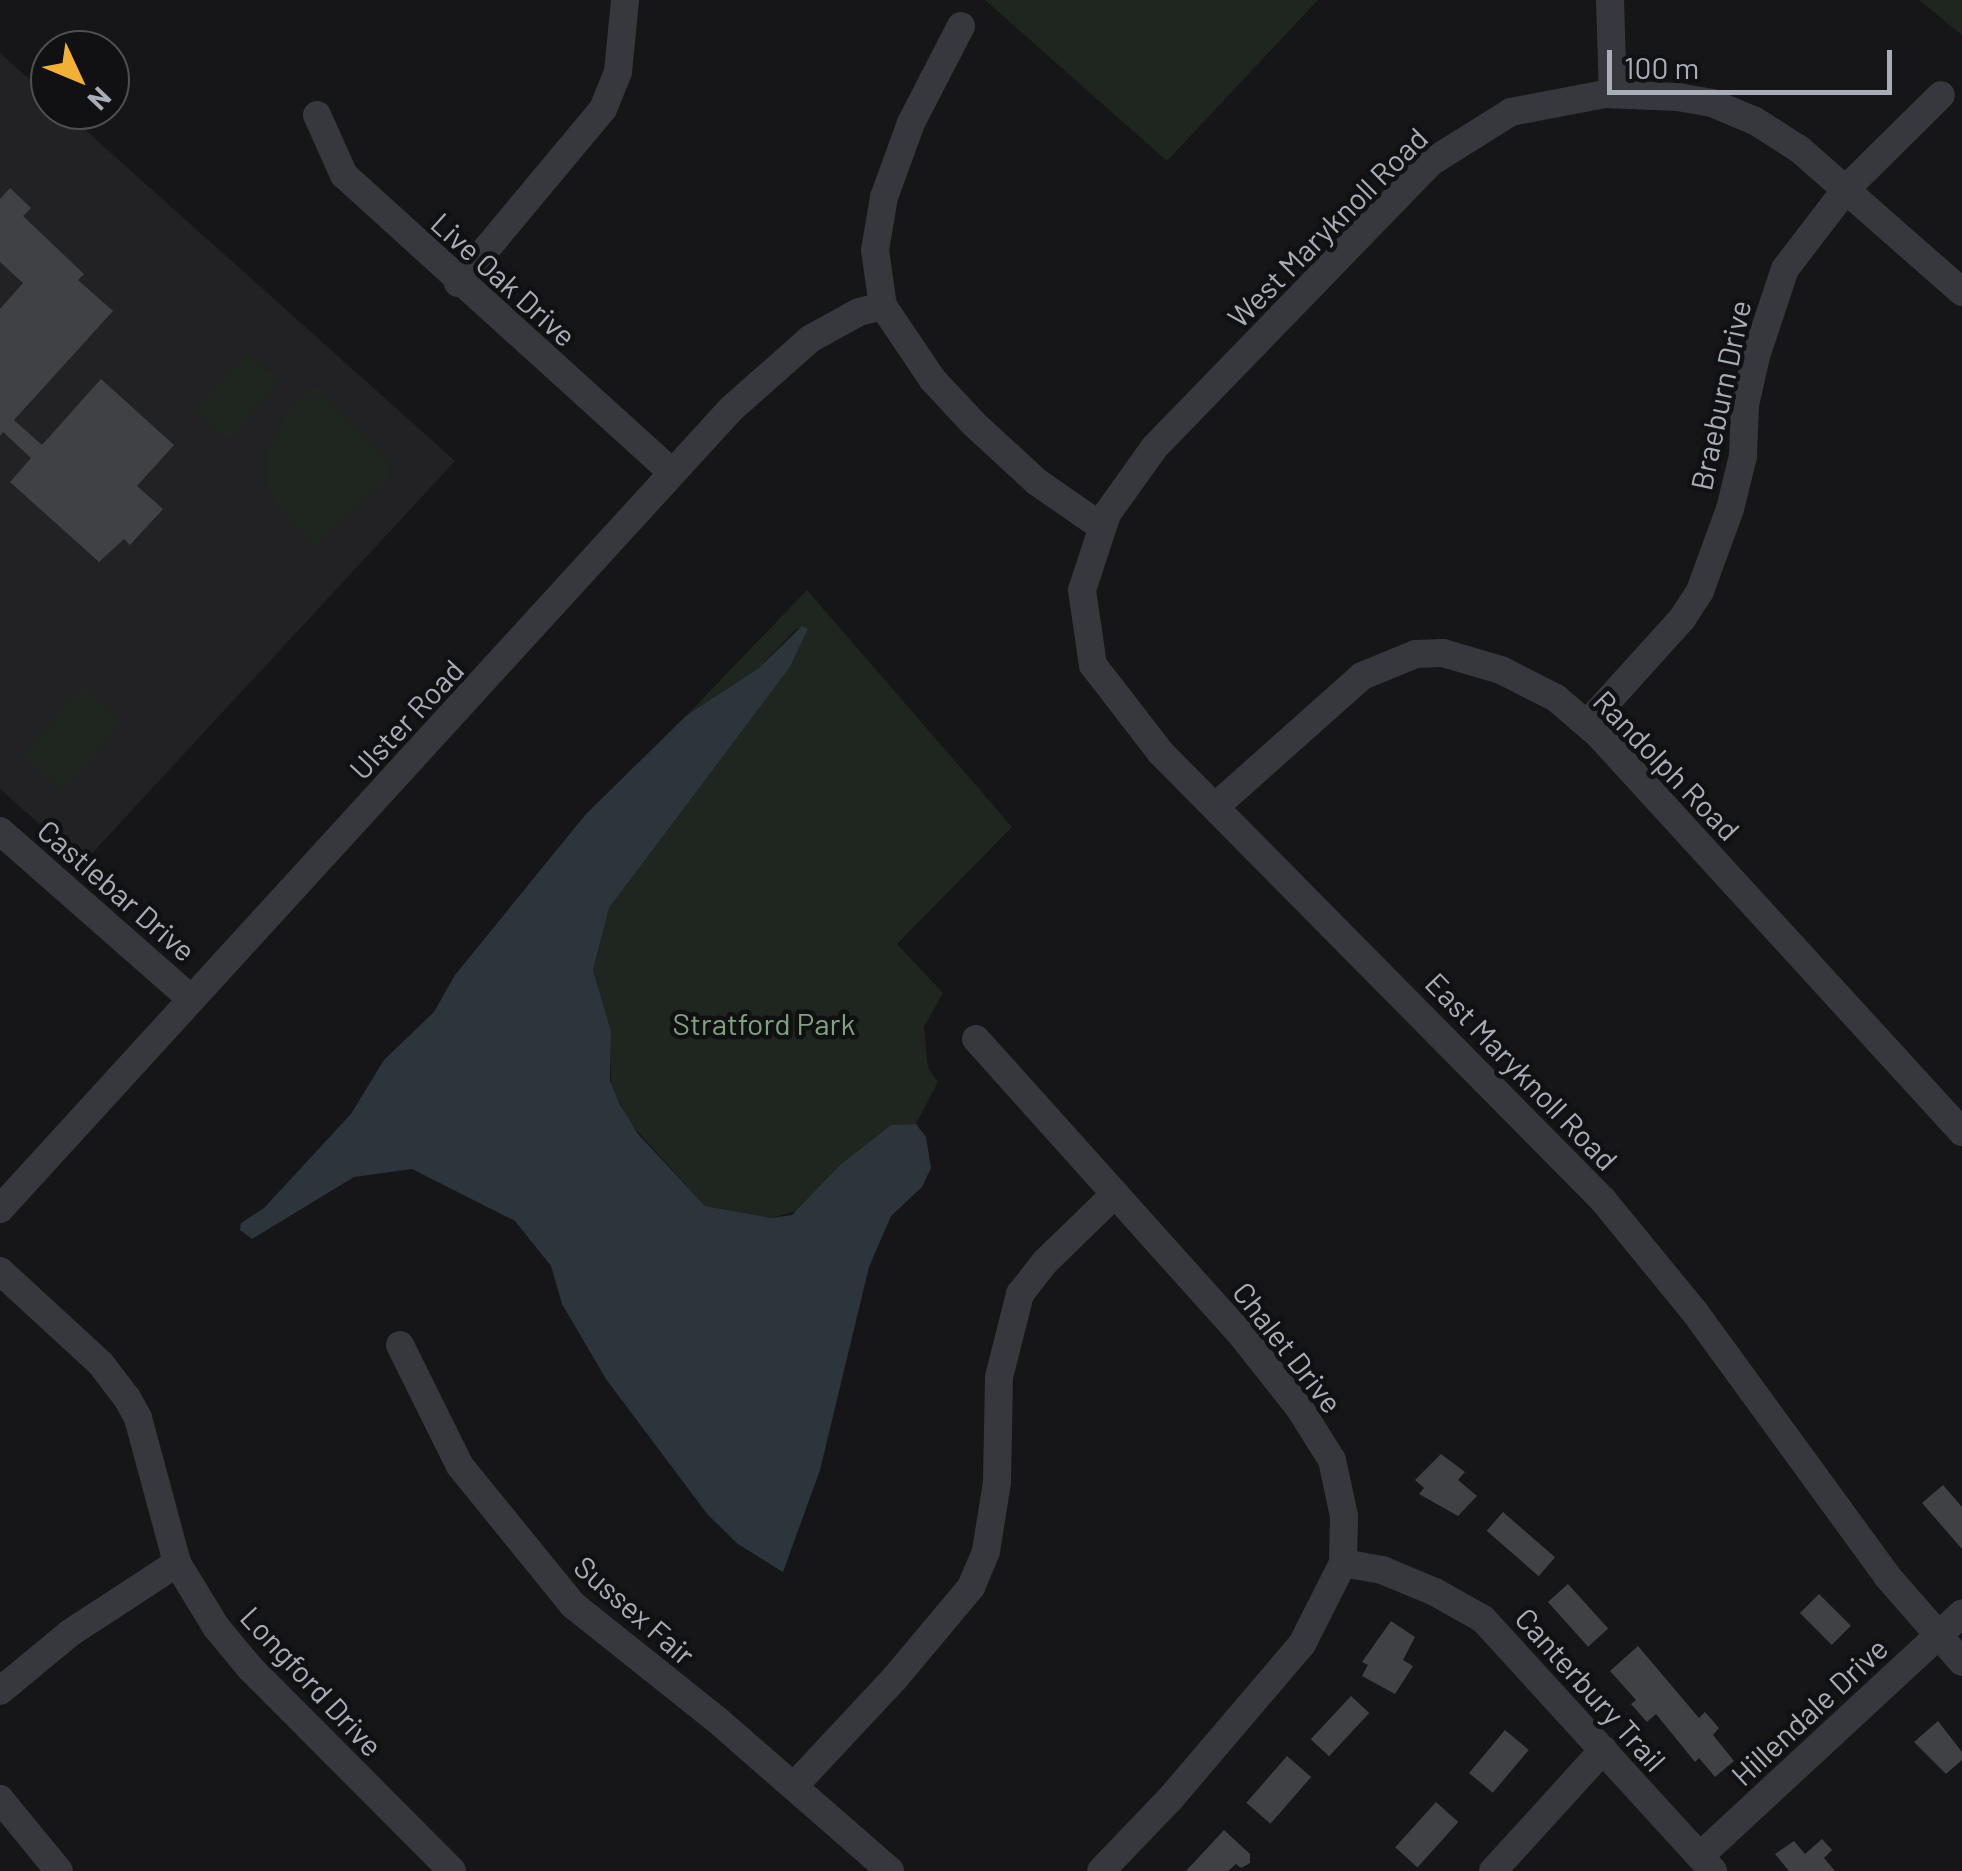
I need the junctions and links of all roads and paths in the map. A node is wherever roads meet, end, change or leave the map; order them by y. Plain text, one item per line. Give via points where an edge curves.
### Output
1 (625, 0) edge
2 (1610, 0) edge
3 (961, 26) dead end
4 (1613, 94) junction
5 (1942, 95) dead end
6 (317, 115) dead end
7 (1846, 188) junction
8 (458, 283) junction
9 (1962, 292) edge
10 (883, 306) junction
11 (672, 472) junction
12 (1102, 527) junction
13 (1587, 724) junction
14 (1214, 807) junction
15 (0, 830) edge
16 (190, 998) junction
17 (976, 1039) dead end
18 (1962, 1132) edge
19 (1115, 1194) junction
20 (0, 1209) edge
21 (0, 1271) edge
22 (400, 1345) dead end
23 (177, 1563) junction
24 (1343, 1563) junction
25 (1962, 1613) edge
26 (1938, 1635) junction
27 (1962, 1662) edge
28 (0, 1692) edge
29 (1603, 1750) junction
30 (794, 1786) junction
31 (0, 1800) edge
32 (1707, 1864) edge
33 (58, 1871) edge
34 (452, 1871) edge
35 (890, 1871) edge
36 (1101, 1871) edge
37 (1493, 1871) edge

1 - 8 street via 618,72 603,109
2 - 4 street
3 - 10 street via 911,122 884,197 876,250
4 - 7 street, West Maryknoll Road via 1712,103 1755,120
4 - 12 street, West Maryknoll Road via 1510,112 1431,162 1154,448
5 - 7 street, Braeburn Drive
6 - 8 street, Live Oak Drive via 344,175
7 - 9 street, West Maryknoll Road
7 - 13 street, Braeburn Drive via 1785,269 1770,303 1746,405 1743,456 1700,591
8 - 11 street, Live Oak Drive
10 - 11 street, Ulster Road via 810,339 778,364
10 - 12 street via 933,380 974,424 1037,482
11 - 16 street, Ulster Road
12 - 14 street, East Maryknoll Road via 1082,590 1093,665 1160,753
13 - 14 street, Randolph Road via 1556,698 1500,670 1443,652 1416,654 1362,676
13 - 18 street, Randolph Road
14 - 26 street, East Maryknoll Road via 1503,1095 1647,1250 1887,1576
15 - 16 street, Castlebar Drive
16 - 20 street, Ulster Road
17 - 19 street, Chalet Drive
19 - 24 street, Chalet Drive via 1244,1338 1332,1460 1344,1516
19 - 30 street via 1020,1294 999,1377 997,1482 986,1551 972,1587
21 - 23 street, Longford Drive via 101,1364 127,1398
22 - 30 street, Sussex Fair via 460,1466 572,1606
23 - 28 street via 70,1632
23 - 34 street, Longford Drive via 216,1628 250,1668
24 - 29 street, Canterbury Trail via 1382,1570 1483,1619
24 - 36 street, Chalet Drive via 1302,1644
25 - 26 street, Hillendale Drive
26 - 27 street, East Maryknoll Road
26 - 32 street, Hillendale Drive
29 - 32 street, Canterbury Trail
29 - 37 street
30 - 35 street, Sussex Fair
31 - 33 street

